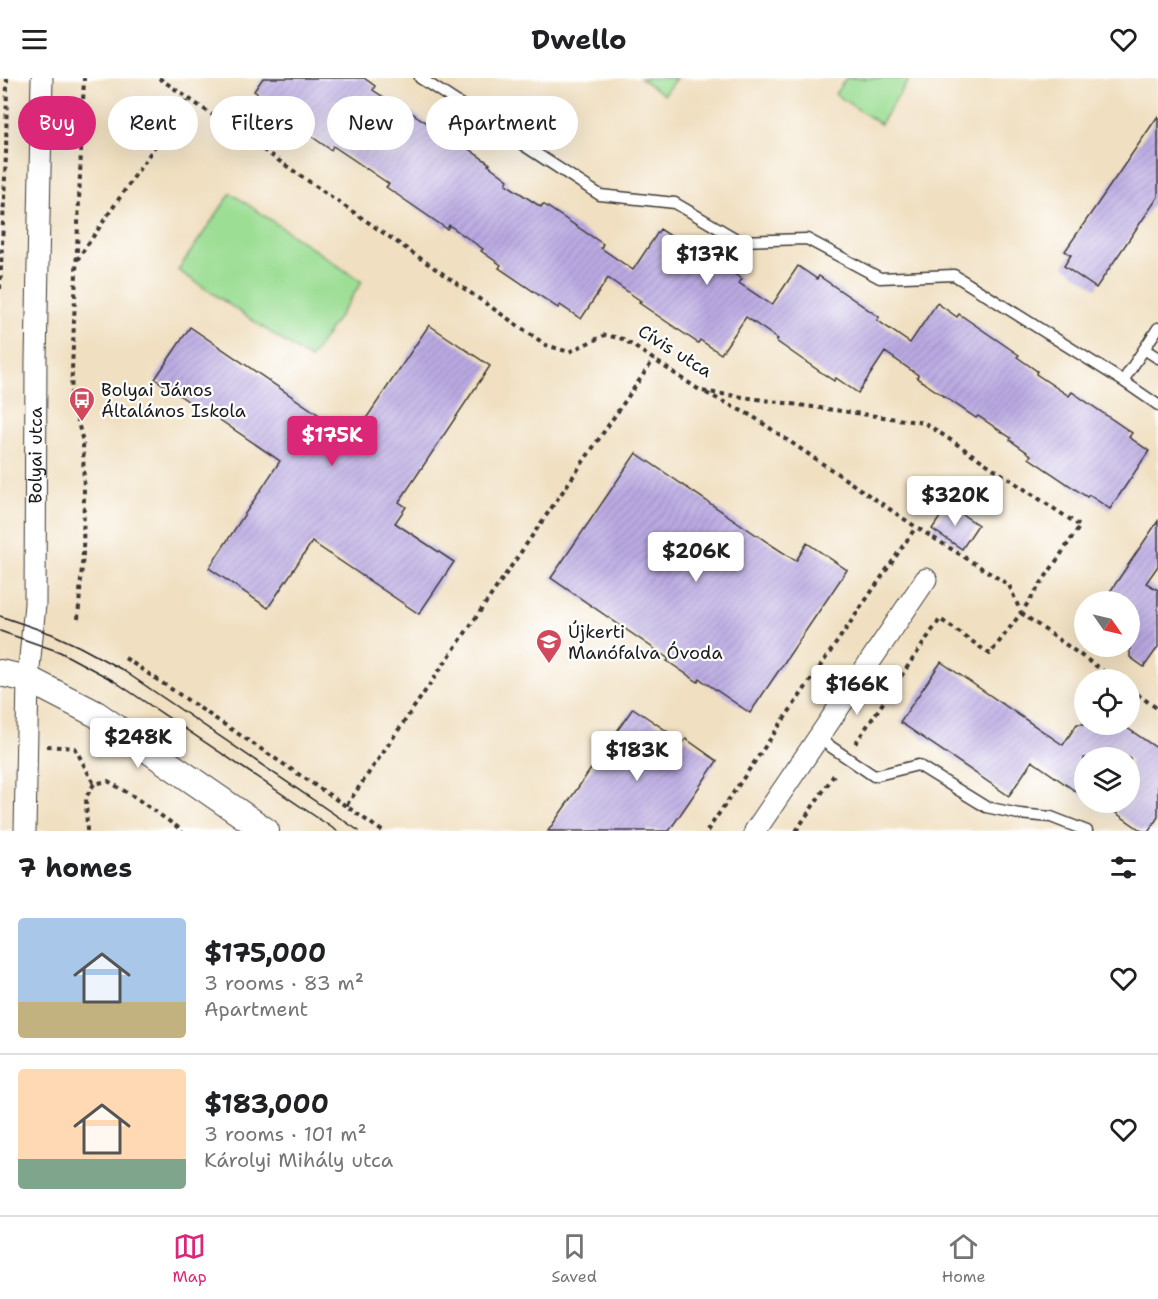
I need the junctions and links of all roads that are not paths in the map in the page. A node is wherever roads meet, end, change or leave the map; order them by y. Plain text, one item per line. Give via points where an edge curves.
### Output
1 (42, 78) edge
2 (420, 78) edge
3 (1158, 328) edge
4 (1144, 349) junction
5 (1158, 358) edge
6 (1123, 381) junction
7 (1158, 405) edge
8 (926, 579) dead end
9 (0, 673) edge
10 (27, 679) junction
11 (818, 738) junction
12 (26, 831) edge
13 (266, 831) edge
14 (755, 831) edge
15 (1087, 831) edge

1 - 10 street, Bolyai utca via 35,604
2 - 6 lane via 600,195 675,203 740,241 807,239 880,278 954,275
3 - 4 lane
4 - 5 lane
4 - 6 lane
6 - 7 lane
8 - 11 street
9 - 10 street
10 - 12 street, Bolyai utca
10 - 13 street via 96,714
11 - 14 street
11 - 15 lane via 874,776 918,765 986,807 1051,817

